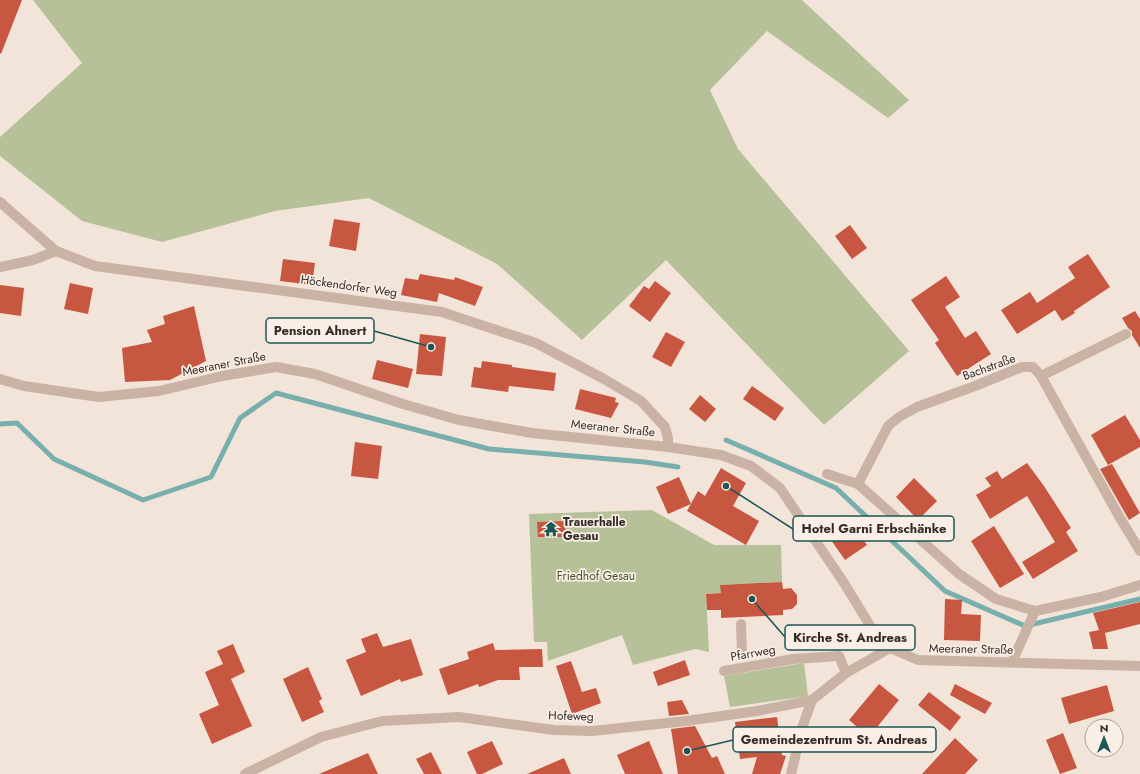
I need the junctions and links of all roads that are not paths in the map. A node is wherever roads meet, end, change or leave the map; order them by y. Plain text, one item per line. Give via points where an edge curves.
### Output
1 (0, 202) edge
2 (56, 251) junction
3 (0, 267) edge
4 (1126, 334) dead end
5 (1041, 376) junction
6 (0, 379) edge
7 (668, 447) junction
8 (827, 474) dead end
9 (858, 484) junction
10 (1140, 551) edge
11 (1140, 585) edge
12 (1033, 615) junction
13 (741, 624) dead end
14 (890, 648) junction
15 (742, 654) dead end
16 (1012, 662) junction
17 (1140, 666) edge
18 (724, 671) dead end
19 (846, 673) junction
20 (812, 700) junction
21 (245, 774) edge
22 (791, 774) edge

1 - 2 street, Höckendorfer Weg
2 - 3 street via 33,260
2 - 7 street, Höckendorfer Weg via 95,266 442,312 536,343 641,401 665,427
4 - 5 street
5 - 9 street, Bachstraße via 1034,367 1022,367 917,407 898,417 888,426
5 - 10 street
6 - 7 street, Meeraner Straße via 24,386 99,397 159,391 222,376 276,367 315,374 458,420 532,433
7 - 14 street, Meeraner Straße via 721,455 751,466 780,488 874,632
8 - 9 street
9 - 12 street via 959,574 996,599
11 - 12 street
12 - 16 street
13 - 15 street
14 - 16 street, Meeraner Straße via 918,660
14 - 19 street, Hofeweg
16 - 17 street, Meeraner Straße
18 - 19 street, Pfarrweg via 793,659 839,656
19 - 20 street, Hofeweg
20 - 21 street, Hofeweg via 710,718 592,731 554,730 459,717 382,721 321,737
20 - 22 street

